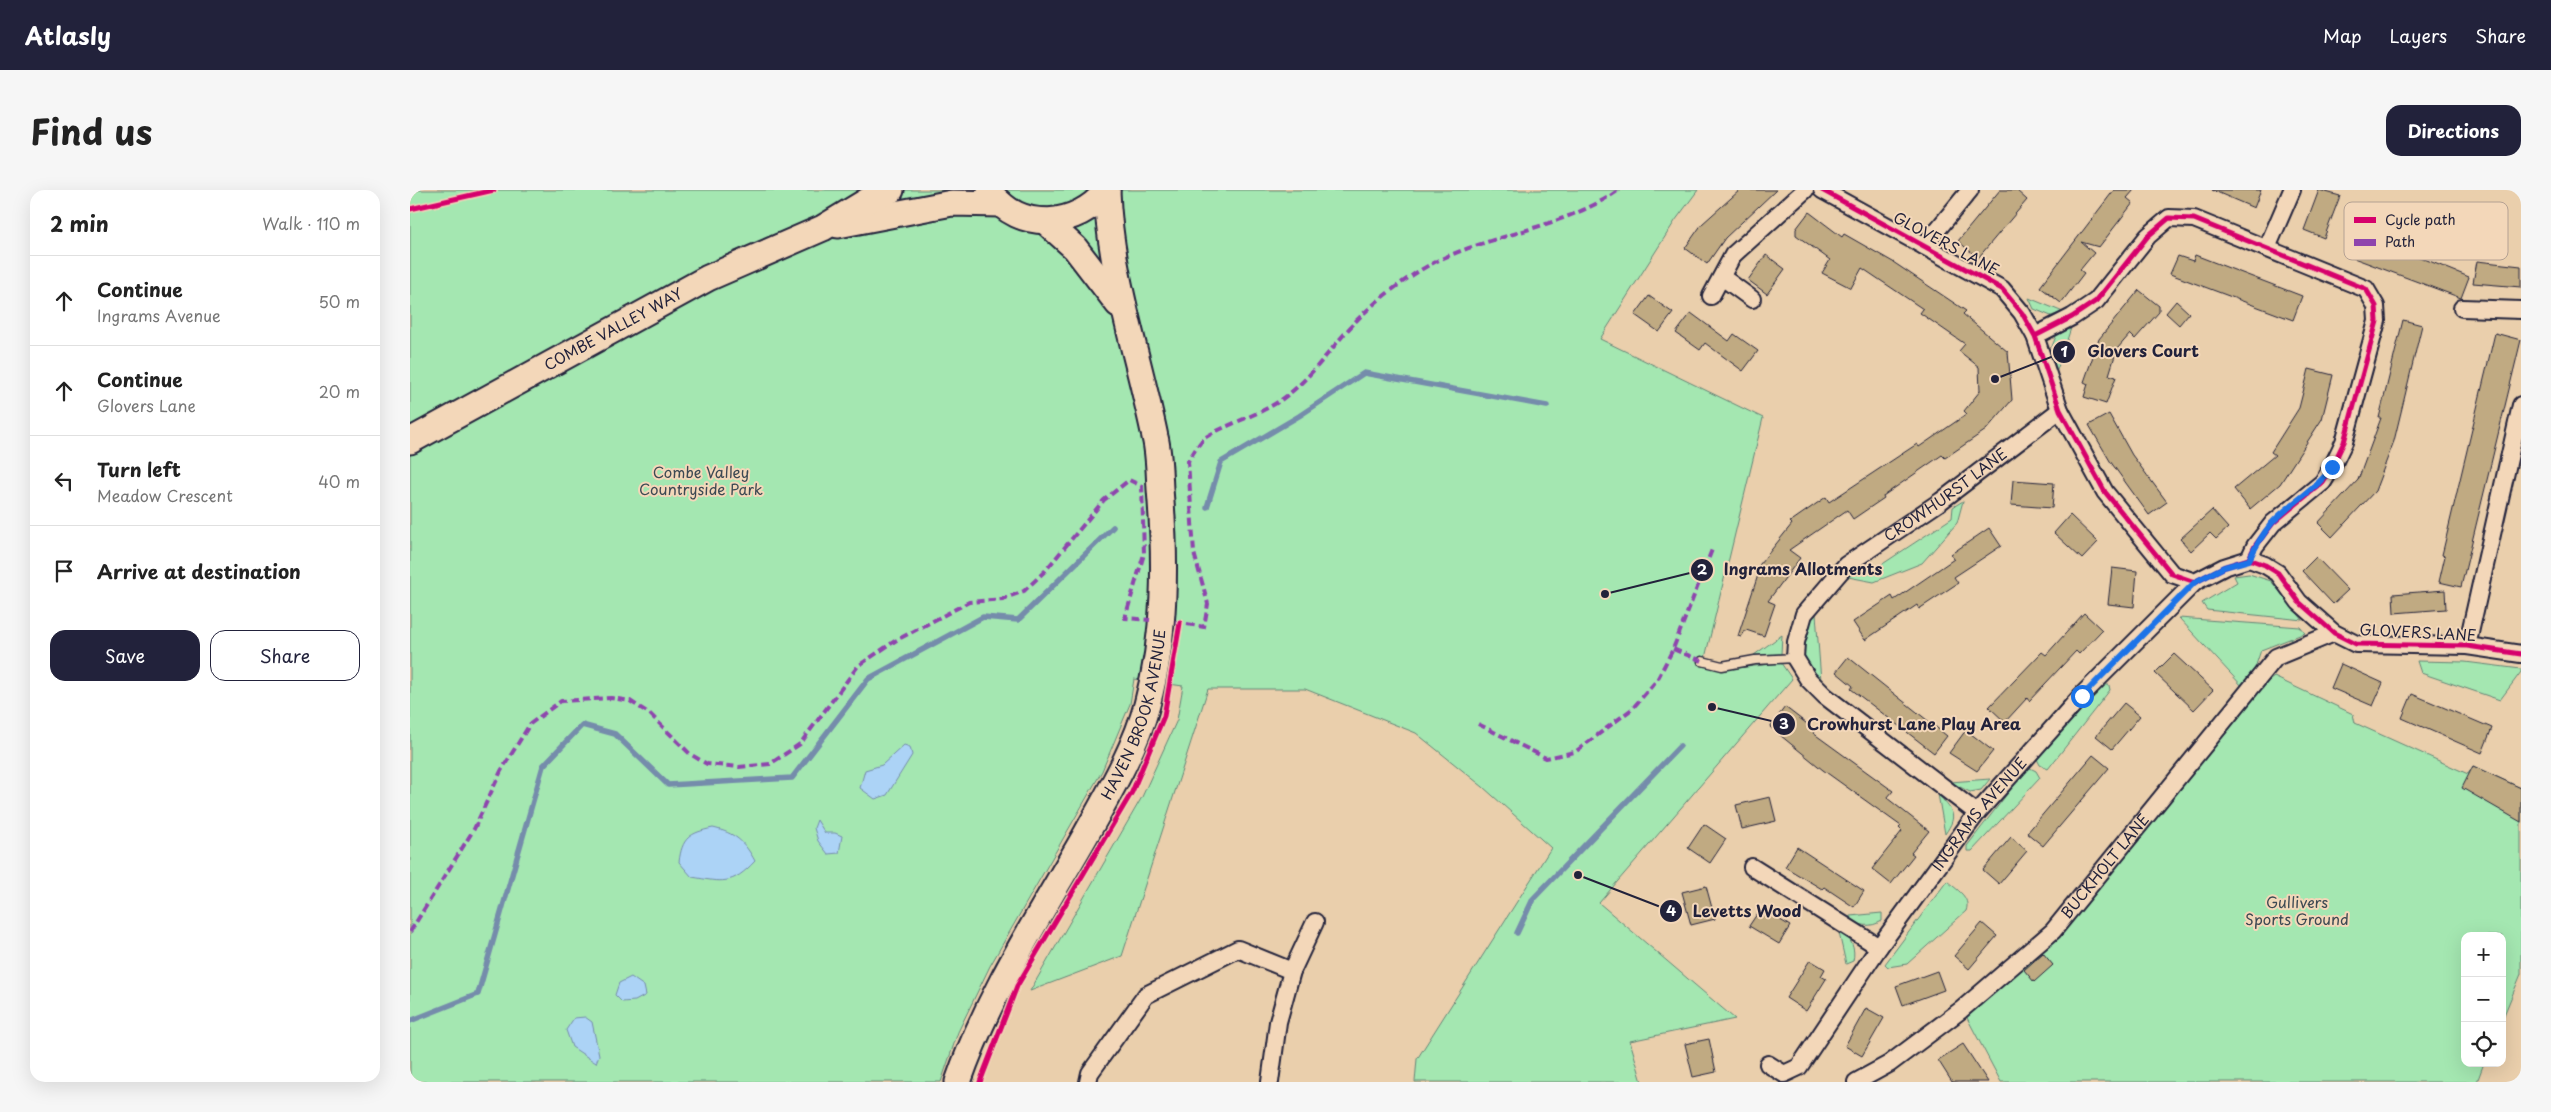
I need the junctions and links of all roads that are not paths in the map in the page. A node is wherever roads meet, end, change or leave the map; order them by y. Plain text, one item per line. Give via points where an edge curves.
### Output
1 (891, 190) edge
2 (1107, 190) edge
3 (1805, 190) edge
4 (1822, 190) edge
5 (1970, 190) edge
6 (2292, 190) edge
7 (995, 197) edge
8 (1045, 222) junction
9 (823, 228) junction
10 (1924, 246) junction
11 (2267, 248) junction
12 (1722, 277) junction
13 (1712, 296) dead end
14 (1752, 298) dead end
15 (2462, 308) dead end
16 (2521, 310) edge
17 (1125, 314) junction
18 (2035, 336) junction
19 (2521, 405) edge
20 (2060, 410) junction
21 (410, 441) edge
22 (2249, 560) junction
23 (2195, 582) junction
24 (2334, 634) junction
25 (2467, 646) junction
26 (2521, 654) edge
27 (1795, 658) junction
28 (1702, 661) dead end
29 (1977, 813) junction
30 (1752, 867) dead end
31 (1315, 922) dead end
32 (1879, 947) junction
33 (1292, 971) junction
34 (1768, 1064) dead end
35 (958, 1082) edge
36 (1088, 1082) edge
37 (1270, 1082) edge
38 (1856, 1082) edge

1 - 9 main road, COMBE VALLEY WAY
2 - 8 main road via 1080,214
2 - 17 main road, HAVEN BROOK AVENUE via 1108,230
3 - 12 street via 1733,256
4 - 10 street, GLOVERS LANE
5 - 10 street
6 - 11 street
7 - 8 main road via 1021,216
7 - 9 main road, COMBE VALLEY WAY
8 - 17 main road, HAVEN BROOK AVENUE via 1075,248
9 - 21 main road, COMBE VALLEY WAY via 708,278
10 - 18 street, GLOVERS LANE via 2002,289 2022,312
11 - 18 street via 2194,219 2169,218 2148,236 2096,301
11 - 22 street via 2366,288 2376,306 2377,320 2344,442 2332,467 2323,482 2273,523 2255,546
12 - 13 street
12 - 14 street
15 - 16 street
17 - 35 main road, HAVEN BROOK AVENUE via 1156,440 1164,531 1162,622 1147,707 1117,780 1004,976 974,1038
18 - 20 street, GLOVERS LANE
19 - 25 street
20 - 23 street, GLOVERS LANE via 2105,492 2172,574
20 - 27 street, CROWHURST LANE via 1941,501 1846,565 1804,614
22 - 23 street via 2224,567
22 - 24 street, GLOVERS LANE via 2264,564 2278,574 2299,602
23 - 29 street, INGRAMS AVENUE via 2082,696
24 - 25 street, GLOVERS LANE via 2356,644
24 - 38 street, BUCKHOLT LANE via 2276,657 2053,930 1961,1010 1889,1064
25 - 26 street, GLOVERS LANE
27 - 28 lane via 1722,666
27 - 29 street via 1808,679 1825,696
29 - 32 street, INGRAMS AVENUE
30 - 32 street
31 - 33 street
32 - 34 street, INGRAMS AVENUE via 1799,1067 1784,1074
33 - 36 street via 1238,949 1146,995 1090,1073
33 - 37 street via 1278,1022

